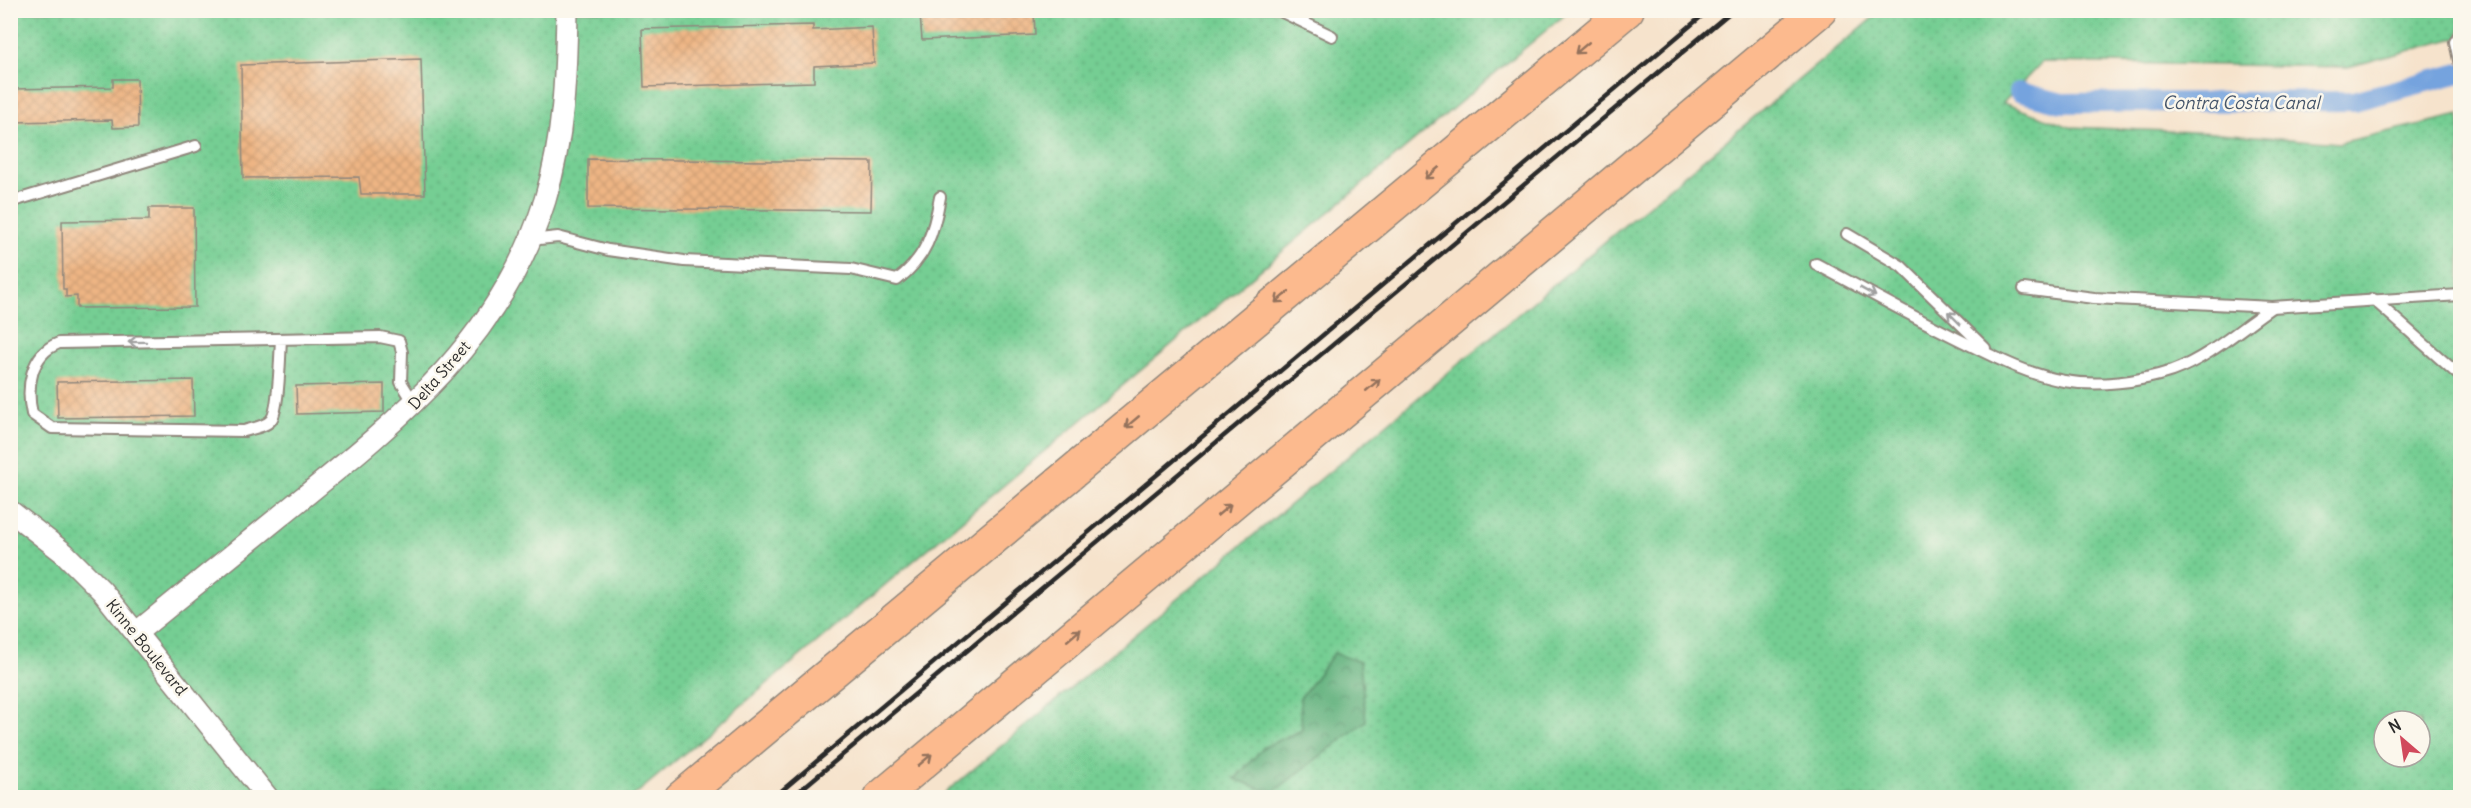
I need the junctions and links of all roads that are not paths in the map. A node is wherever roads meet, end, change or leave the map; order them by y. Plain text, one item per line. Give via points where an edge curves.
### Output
1 (567, 10) edge
2 (1278, 10) edge
3 (1626, 10) edge
4 (1820, 10) edge
5 (2460, 33) edge
6 (1332, 36) dead end
7 (2460, 64) edge
8 (196, 146) dead end
9 (940, 197) dead end
10 (10, 202) edge
11 (1847, 234) dead end
12 (530, 240) junction
13 (1816, 264) dead end
14 (2024, 290) dead end
15 (2460, 295) edge
16 (2373, 299) junction
17 (2272, 307) junction
18 (281, 339) junction
19 (1996, 358) junction
20 (2460, 376) edge
21 (414, 404) junction
22 (10, 511) edge
23 (136, 633) junction
24 (268, 798) edge
25 (681, 798) edge
26 (880, 798) edge

1 - 12 street, Delta Street via 564,106 556,156
2 - 6 lane
3 -> 25 highway
26 -> 4 highway
5 - 7 lane via 2455,42
8 - 10 lane
9 - 12 lane via 934,229 924,252 897,280 851,269 684,261 608,250 558,237
19 -> 11 lane via 1901,266
12 - 21 street, Delta Street via 493,309
13 -> 19 lane
14 - 17 lane via 2094,298
15 - 16 lane
16 - 17 lane
16 - 20 lane
17 - 19 lane via 2198,357 2173,370 2136,381 2065,381 2028,372
18 -> 18 lane via 59,343 41,355 32,373 28,398 32,414 52,428 244,431 264,425 272,419
18 - 21 lane via 380,337 399,341 401,382
21 - 23 street, Delta Street via 379,437
22 - 23 street, Kinne Boulevard via 64,553
23 - 24 street, Kinne Boulevard

